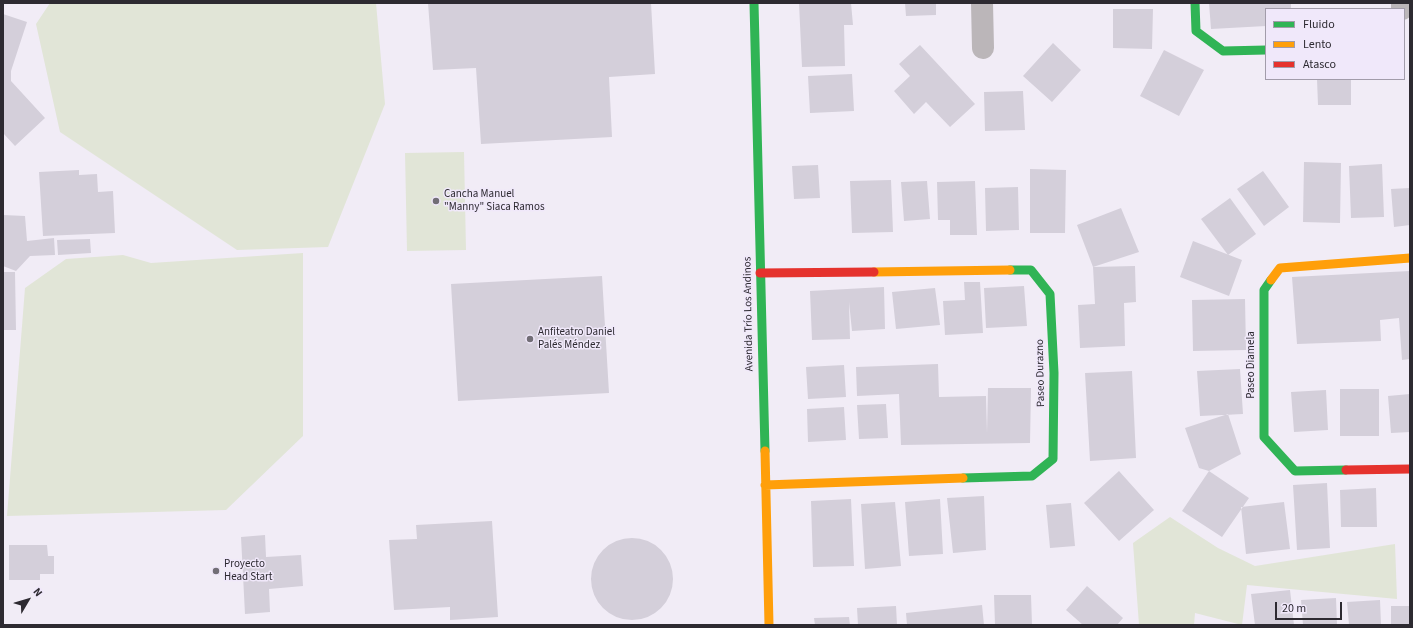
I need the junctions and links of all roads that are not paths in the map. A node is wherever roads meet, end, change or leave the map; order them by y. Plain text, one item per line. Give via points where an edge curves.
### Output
1 (754, 3) edge
2 (982, 3) edge
3 (1195, 3) edge
4 (983, 48) dead end
5 (1265, 50) edge
6 (1410, 258) edge
7 (760, 273) junction
8 (1410, 469) edge
9 (765, 485) junction
10 (768, 625) edge

1 - 7 street, Avenida Trío Los Andinos
2 - 4 street
3 - 5 street via 1196,31 1223,51
6 - 8 street, Paseo Diamela via 1280,268 1264,290 1264,437 1295,471
7 - 9 street, Avenida Trío Los Andinos
7 - 9 street, Paseo Durazno via 1031,270 1050,294 1054,373 1053,459 1032,476
9 - 10 street, Avenida Trío Los Andinos

